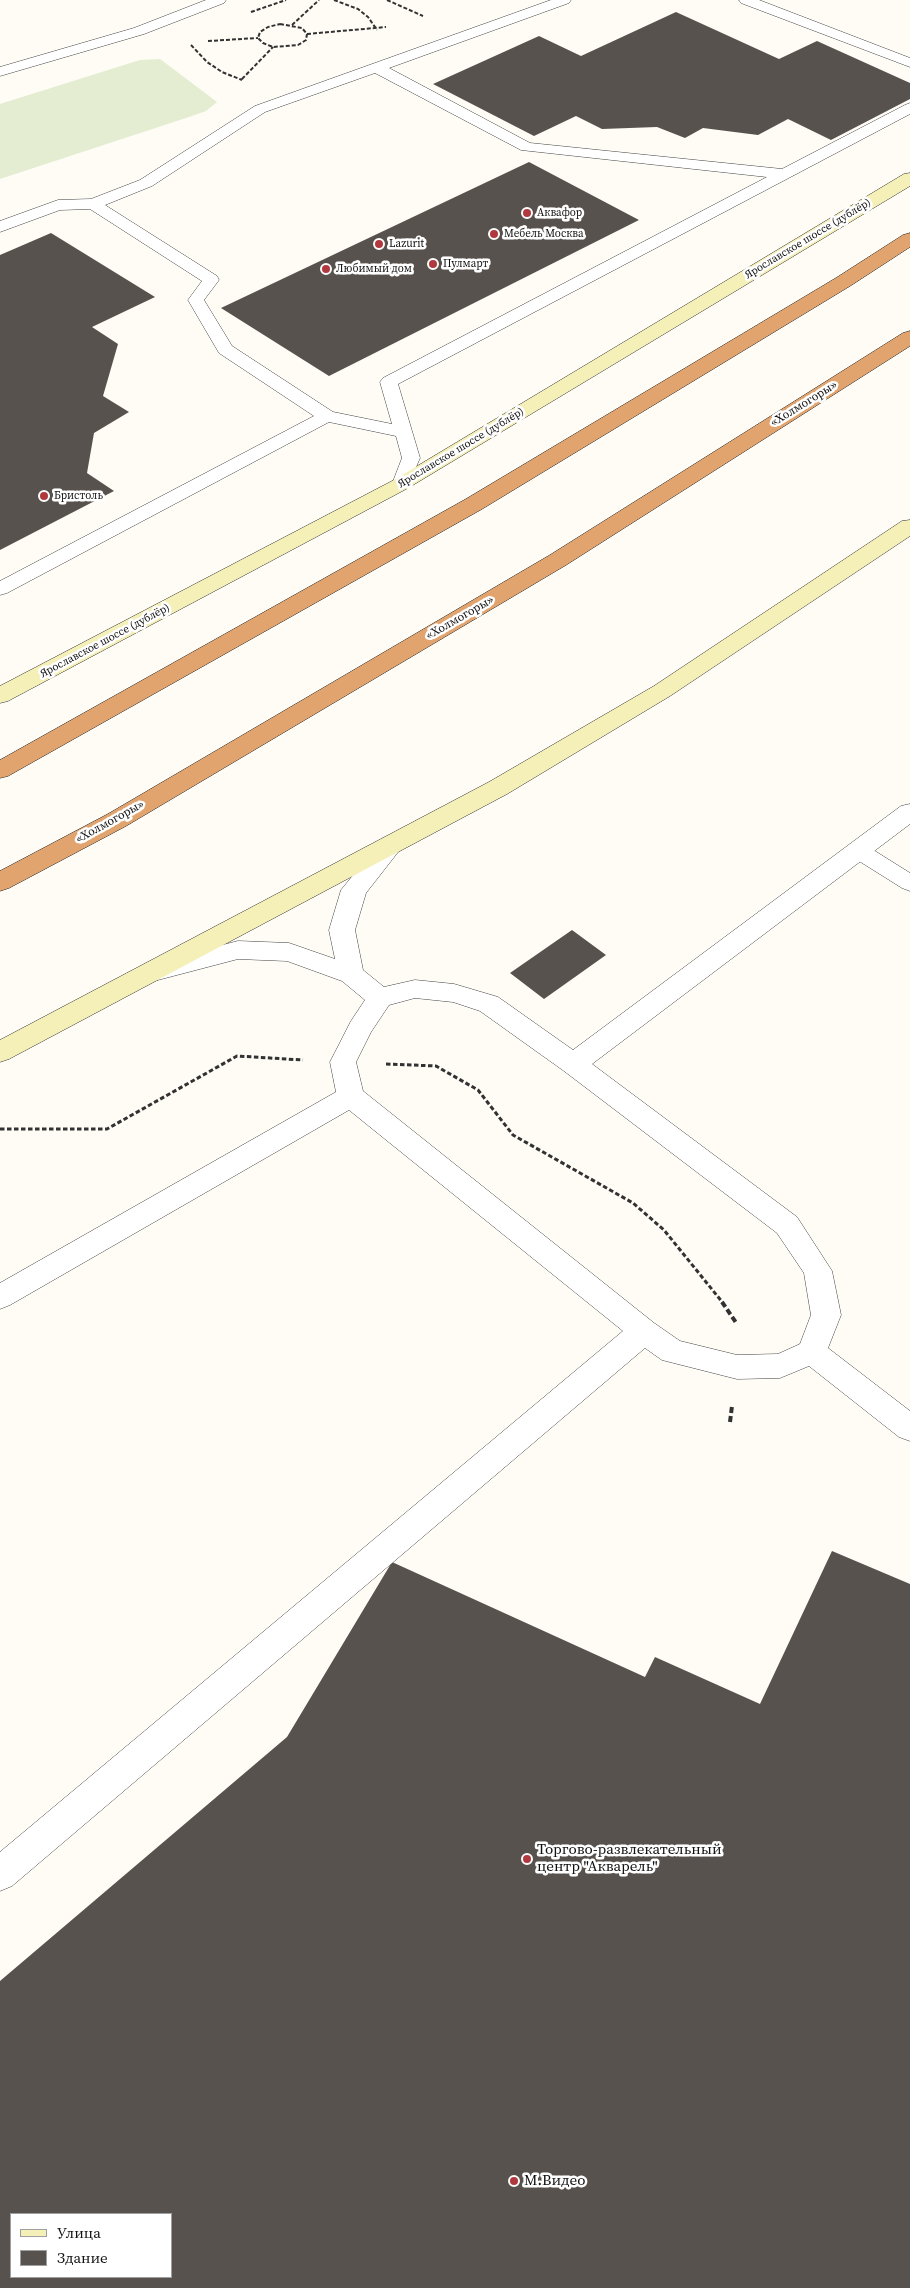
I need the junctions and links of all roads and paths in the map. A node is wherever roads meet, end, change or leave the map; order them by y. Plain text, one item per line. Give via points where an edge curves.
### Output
1 (218, 0) edge
2 (286, 0) edge
3 (319, 0) edge
4 (334, 0) edge
5 (564, 0) edge
6 (746, 0) edge
7 (250, 12) dead end
8 (292, 25) junction
9 (394, 26) dead end
10 (376, 28) junction
11 (307, 34) junction
12 (379, 35) dead end
13 (258, 38) junction
14 (272, 47) junction
15 (910, 63) edge
16 (376, 67) junction
17 (0, 72) edge
18 (242, 80) junction
19 (249, 81) dead end
20 (910, 108) edge
21 (787, 174) junction
22 (910, 178) edge
23 (93, 204) junction
24 (0, 227) edge
25 (910, 239) edge
26 (910, 337) edge
27 (327, 416) junction
28 (404, 432) junction
29 (401, 484) junction
30 (910, 526) edge
31 (0, 589) edge
32 (0, 696) edge
33 (0, 770) edge
34 (910, 812) edge
35 (390, 847) junction
36 (859, 851) junction
37 (0, 882) edge
38 (910, 883) edge
39 (149, 973) junction
40 (351, 974) junction
41 (380, 998) junction
42 (0, 1052) edge
43 (573, 1064) junction
44 (351, 1096) junction
45 (0, 1297) edge
46 (644, 1331) junction
47 (812, 1352) junction
48 (910, 1428) edge
49 (0, 1874) edge

1 - 17 lane via 140,31
2 - 7 path
3 - 8 path
4 - 10 path via 358,9
5 - 16 lane
6 - 15 lane
8 - 11 path via 302,28
8 - 13 path via 268,27 260,32
9 - 10 path
10 - 11 path
10 - 12 path
11 - 14 path via 306,40 298,45
13 - 14 path
13 - 18 path via 190,43 207,62
14 - 18 path
16 - 21 lane via 526,147
16 - 23 lane via 260,109 146,183
18 - 19 path
20 - 21 lane
21 - 28 lane via 389,382
22 - 29 street, Ярославское шоссе (дублёр)
23 - 24 lane via 58,205
23 - 27 lane via 211,280 196,300 225,349
25 - 33 highway via 474,504
26 - 37 highway, «Холмогоры» via 558,560 117,820
27 - 28 lane
27 - 31 lane
28 - 29 lane via 411,458
29 - 32 street, Ярославское шоссе (дублёр)
30 - 35 street via 662,691 498,788
34 - 36 street
35 - 39 street
35 - 40 street via 354,890 342,930
36 - 38 lane
36 - 43 street
39 - 40 street via 238,950 289,952
39 - 42 street
40 - 41 street
41 - 43 street via 415,989 454,993 489,1004
41 - 44 street via 343,1062
43 - 47 street via 786,1225 818,1271 826,1315
44 - 45 street
44 - 46 street
46 - 47 street via 672,1351 737,1367 780,1366
46 - 49 street
47 - 48 street

